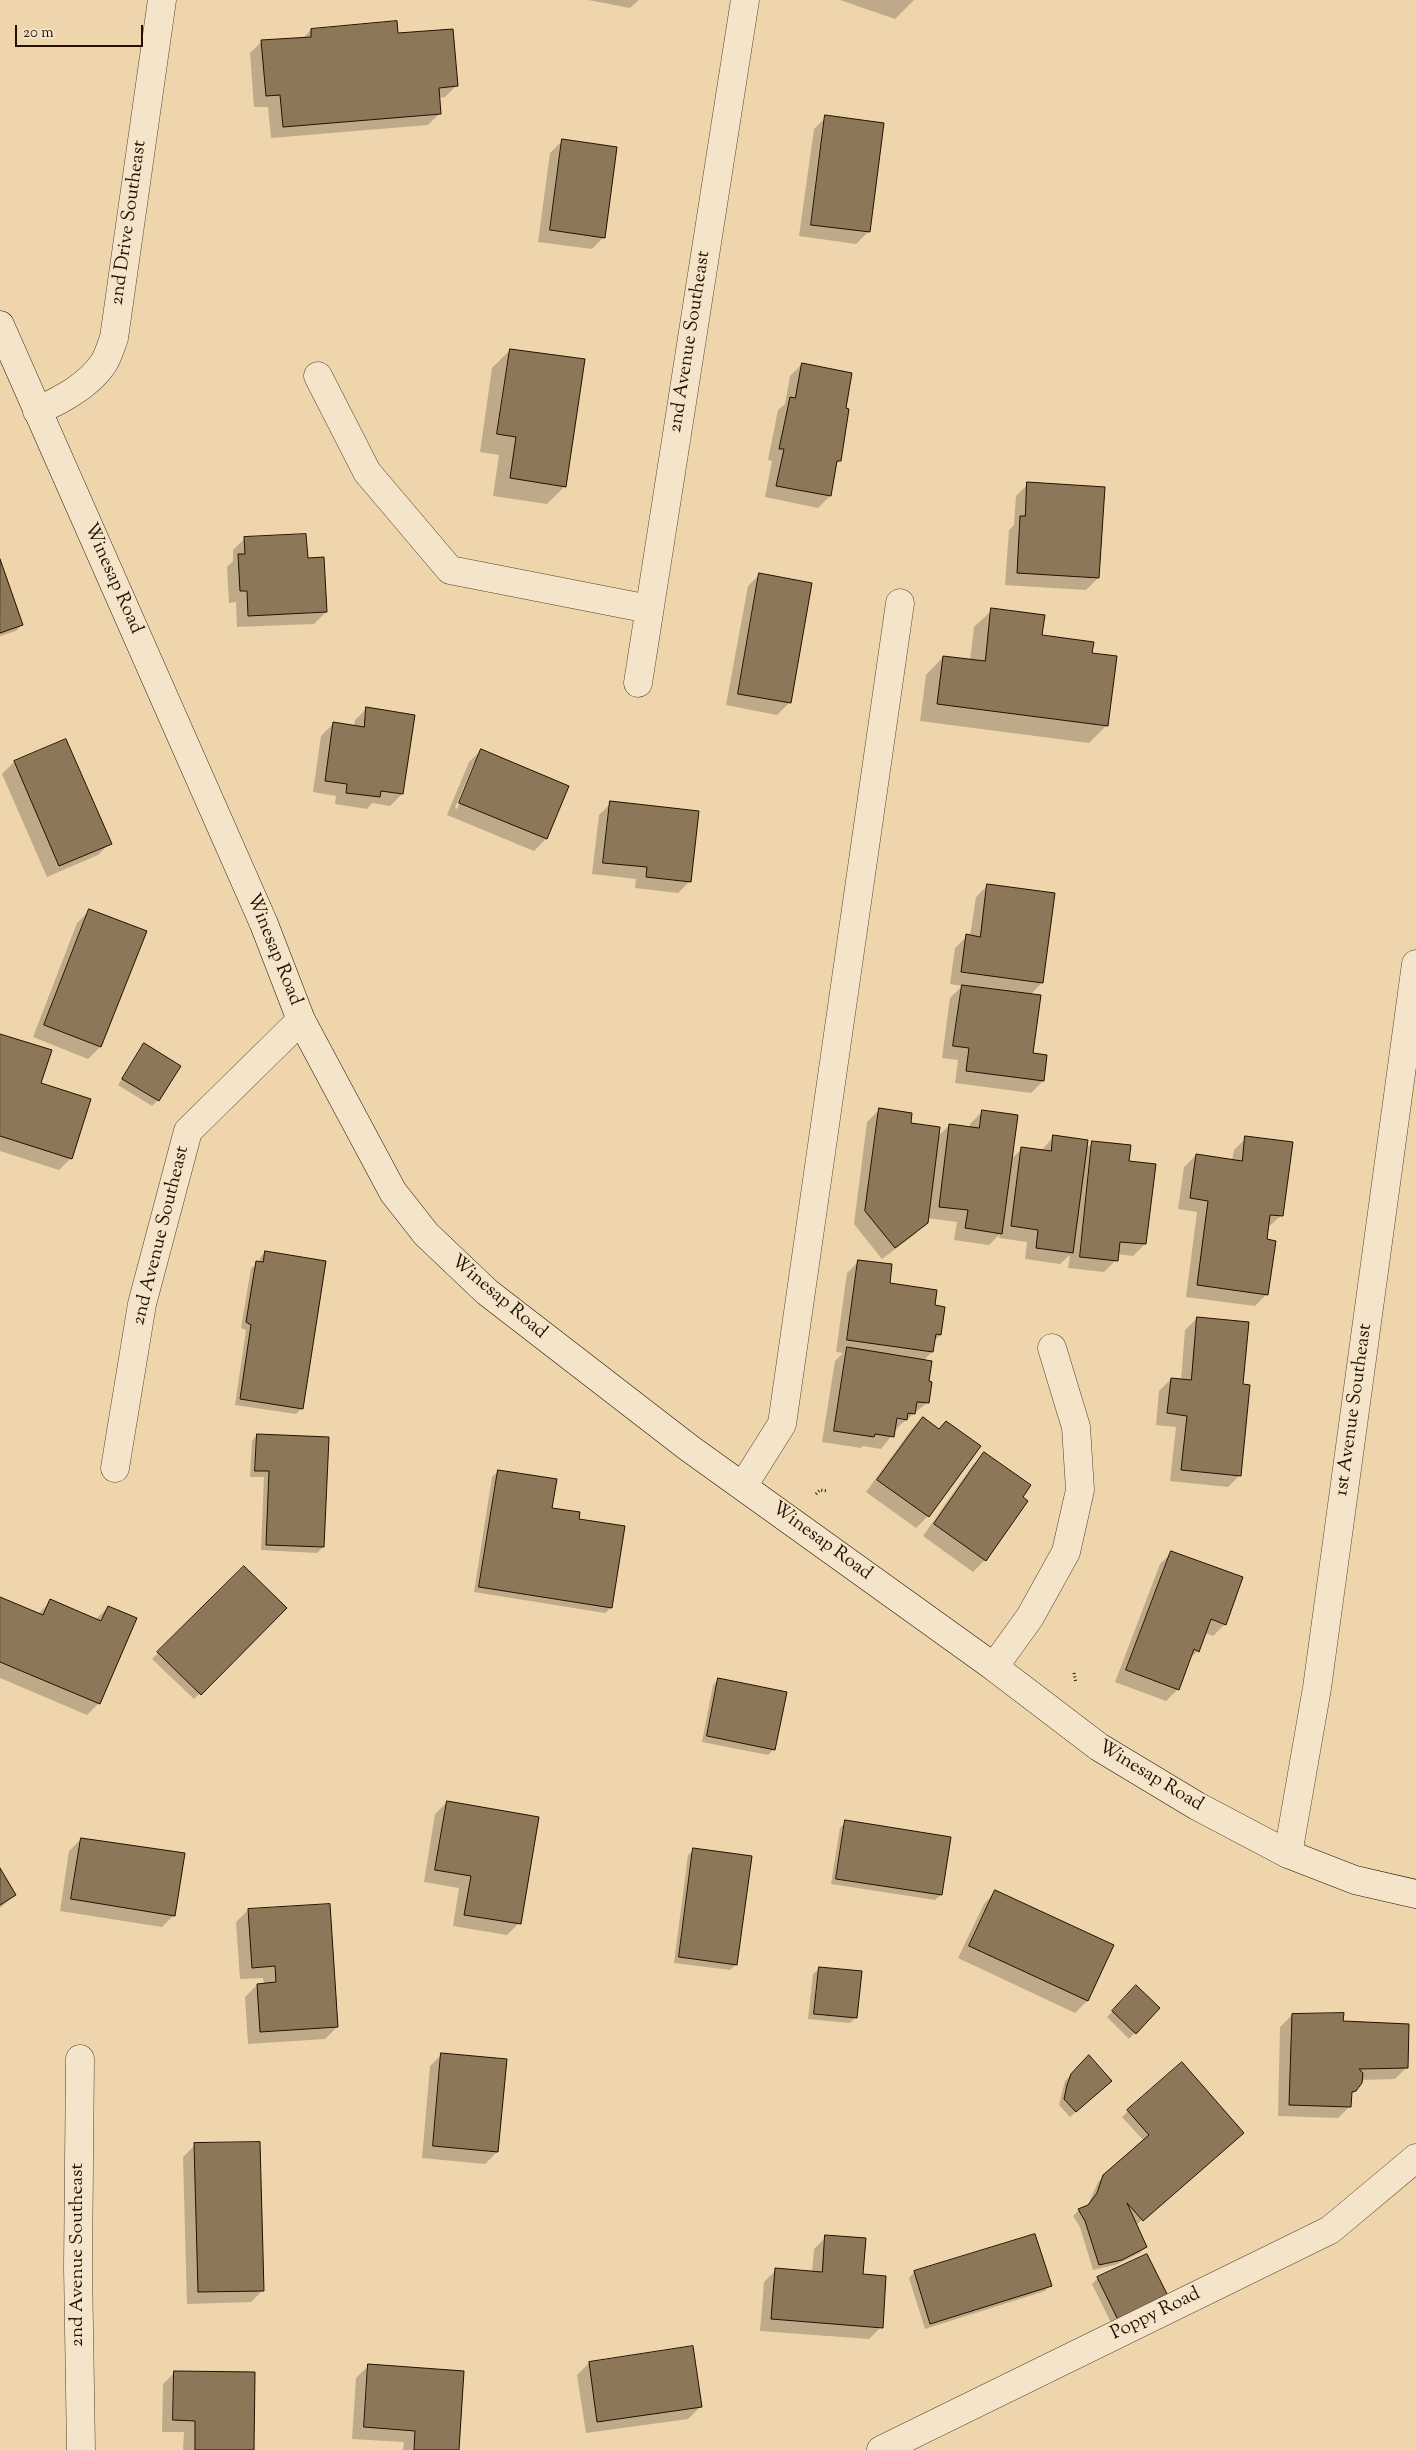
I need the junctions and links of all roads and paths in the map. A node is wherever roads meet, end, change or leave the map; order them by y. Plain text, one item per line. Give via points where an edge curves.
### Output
1 (162, 0) edge
2 (745, 0) edge
3 (0, 326) edge
4 (318, 376) dead end
5 (37, 411) junction
6 (900, 603) dead end
7 (649, 609) junction
8 (638, 683) dead end
9 (1416, 964) edge
10 (301, 1020) junction
11 (1052, 1348) dead end
12 (115, 1468) dead end
13 (743, 1486) junction
14 (994, 1667) junction
15 (1288, 1854) junction
16 (1416, 1894) edge
17 (80, 2060) dead end
18 (1416, 2158) edge
19 (81, 2450) edge
20 (881, 2450) edge

1 - 5 street, 2nd Drive Southeast via 114,338 104,363 83,384 61,400
2 - 7 street, 2nd Avenue Southeast
3 - 5 street, Winesap Road
4 - 7 street via 367,472 450,570
5 - 10 street, Winesap Road via 264,924
6 - 13 street via 782,1424
7 - 8 street, 2nd Avenue Southeast
9 - 15 street, 1st Avenue Southeast via 1316,1688
10 - 12 street, 2nd Avenue Southeast via 188,1131 142,1304
10 - 13 street, Winesap Road via 393,1192 426,1234 494,1298
11 - 14 street via 1076,1427 1080,1490 1066,1552 1030,1617
13 - 14 street, Winesap Road
14 - 15 street, Winesap Road via 1099,1748 1197,1806
15 - 16 street, Winesap Road via 1355,1880
17 - 19 street, 2nd Avenue Southeast via 78,2268
18 - 20 street, Poppy Road via 1330,2230

